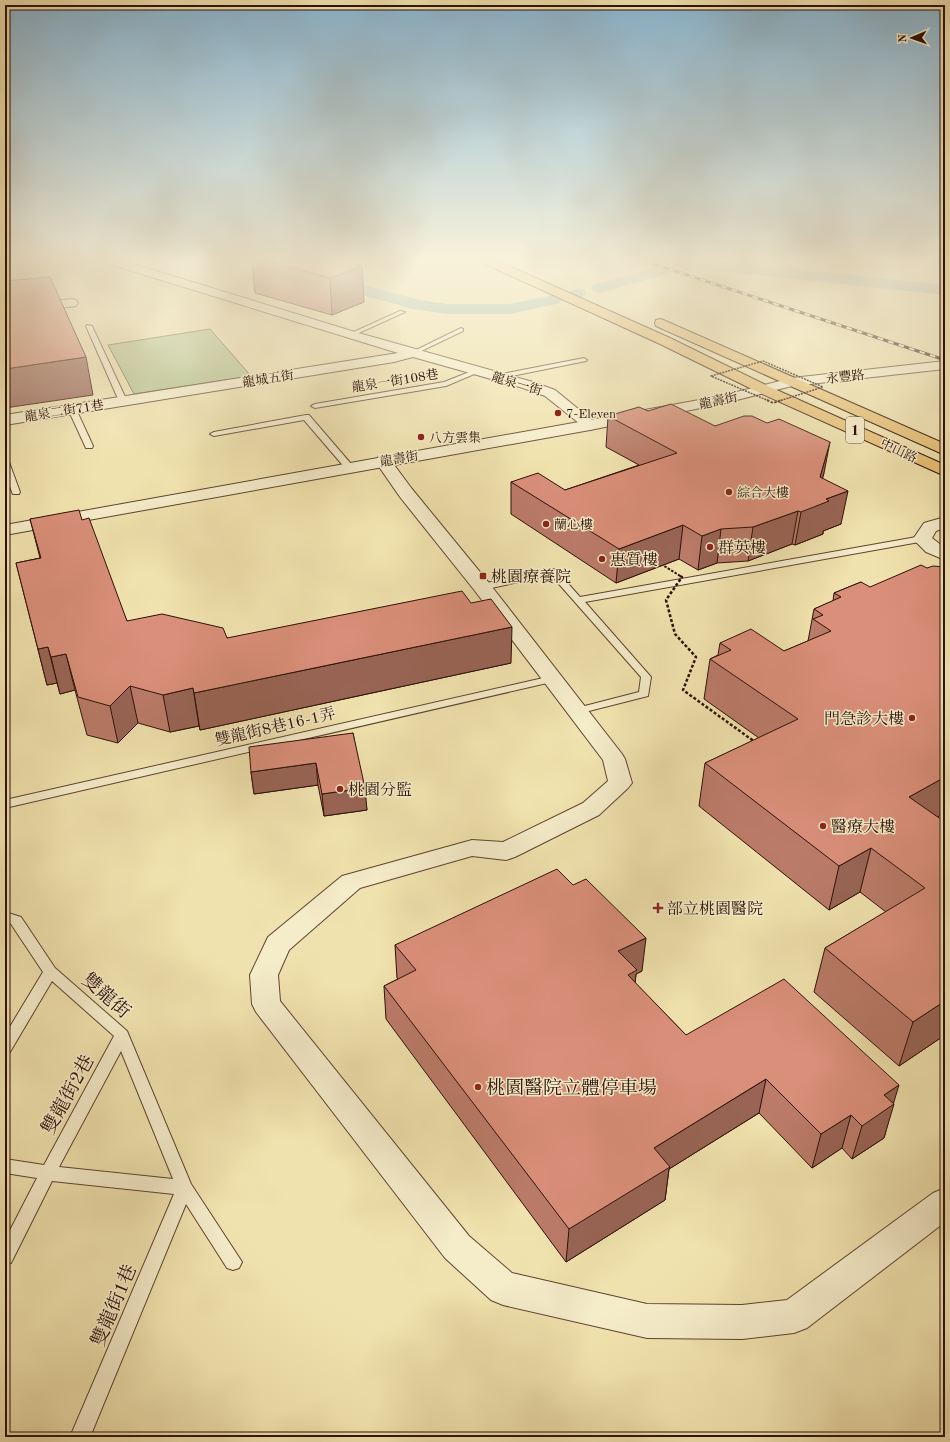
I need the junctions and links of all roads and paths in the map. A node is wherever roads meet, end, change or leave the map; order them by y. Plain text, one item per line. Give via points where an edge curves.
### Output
1 (90, 329) edge
2 (331, 329) edge
3 (363, 329) edge
4 (639, 329) edge
5 (674, 329) edge
6 (461, 330) dead end
7 (350, 335) junction
8 (413, 353) junction
9 (584, 360) dead end
10 (945, 365) edge
11 (477, 371) junction
12 (497, 376) junction
13 (711, 376) joint
14 (792, 382) junction
15 (764, 390) junction
16 (123, 401) junction
17 (315, 406) dead end
18 (72, 409) junction
19 (5, 420) edge
20 (590, 425) junction
21 (214, 434) dead end
22 (90, 446) dead end
23 (945, 450) edge
24 (383, 461) junction
25 (5, 462) edge
26 (349, 467) junction
27 (945, 471) edge
28 (16, 492) dead end
29 (945, 522) edge
30 (5, 530) edge
31 (922, 539) junction
32 (945, 555) edge
33 (655, 560) edge
34 (482, 586) junction
35 (578, 600) junction
36 (552, 679) junction
37 (577, 711) junction
38 (759, 745) edge
39 (5, 804) edge
40 (5, 917) edge
41 (50, 972) junction
42 (122, 1035) junction
43 (5, 1048) edge
44 (5, 1166) edge
45 (48, 1172) junction
46 (184, 1188) junction
47 (945, 1203) edge
48 (5, 1257) edge
49 (233, 1262) dead end
50 (80, 1437) edge

1 - 16 lane
2 - 7 street, 龍泉一街
3 - 7 lane
4 - 15 main road, 1
5 - 14 main road, 1
6 - 8 lane
7 - 8 street, 龍泉一街
8 - 11 street, 龍泉一街
8 - 16 street, 龍城五街
9 - 12 lane
10 - 14 street, 永豐路
11 - 12 street, 龍泉一街
11 - 17 lane, 龍泉一街108巷 via 446,384
12 - 20 street, 龍泉一街 via 550,393
13 - 13 path, bridge via 773,403 823,387 763,361
14 - 15 street, 龍壽街
14 - 23 main road, 中山路 / 1
15 - 20 street, 龍壽街
15 - 27 main road, 中山路 / 1
16 - 18 street, 龍泉二街71巷
18 - 19 street, 龍泉二街71巷
18 - 22 lane
20 - 24 street, 龍壽街
21 - 26 lane via 306,417
24 - 26 street, 龍壽街
24 - 34 street
25 - 28 lane
26 - 30 street, 龍壽街
29 - 31 street via 930,527
31 - 32 street
31 - 35 lane
33 - 38 path, bridge via 682,577 666,600 675,634 696,657 683,690
34 - 35 lane via 553,572
34 - 36 street
35 - 37 lane via 646,677 644,694
36 - 37 street
36 - 39 lane, 雙龍街8巷16-1弄
37 - 47 street via 614,759 620,783 591,809 506,851 472,848 351,882 278,944 264,975 266,1004 457,1247 503,1288 647,1320 742,1322 794,1316
40 - 41 lane, 雙龍街 via 16,920
41 - 42 lane, 雙龍街
41 - 43 lane
42 - 45 lane, 雙龍街2巷
42 - 46 lane, 雙龍街
44 - 45 lane
45 - 46 lane
45 - 48 lane, 雙龍街2巷
46 - 49 lane, 雙龍街
46 - 50 lane, 雙龍街1巷

